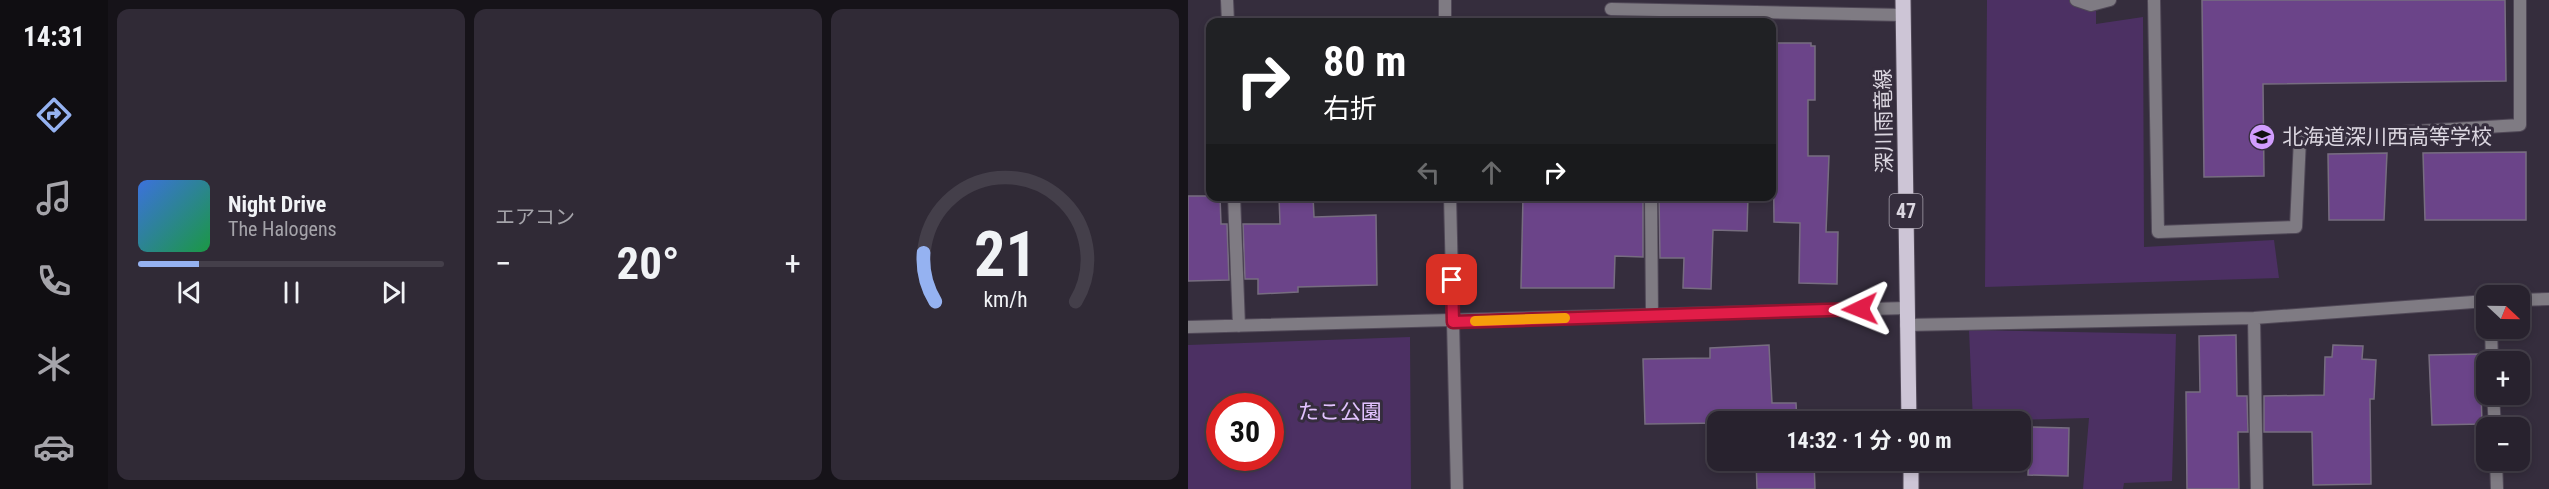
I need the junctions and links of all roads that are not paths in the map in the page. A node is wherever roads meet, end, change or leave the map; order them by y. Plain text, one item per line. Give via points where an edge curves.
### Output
1 (1227, 0) edge
2 (1444, 0) edge
3 (2076, 0) edge
4 (2110, 0) edge
5 (2154, 0) edge
6 (2520, 0) edge
7 (1903, 7) edge
8 (1611, 9) dead end
9 (1228, 18) edge
10 (1445, 18) edge
11 (1234, 201) edge
12 (1450, 201) edge
13 (1650, 201) edge
14 (2549, 299) edge
15 (2530, 300) edge
16 (2476, 303) edge
17 (1907, 308) junction
18 (1652, 315) junction
19 (2254, 318) junction
20 (1453, 322) junction
21 (1239, 326) junction
22 (1906, 326) junction
23 (1188, 327) edge
24 (1909, 411) edge
25 (1911, 471) edge
26 (2496, 471) edge
27 (1457, 489) edge
28 (1911, 489) edge
29 (2257, 489) edge
30 (2497, 489) edge

1 - 9 street
2 - 10 street
3 - 4 street via 2091,6
5 - 6 street via 2158,232 2296,227 2300,138 2520,125
7 - 8 street
7 - 17 main road, 深川雨竜線 / 47
11 - 21 street
12 - 20 street
13 - 18 street
14 - 15 street
16 - 19 street
17 - 18 street
17 - 22 main road, 深川雨竜線 / 47
18 - 20 street
19 - 22 street
19 - 29 street
20 - 21 street
20 - 27 street
21 - 23 street
22 - 24 main road, 深川雨竜線 / 47
25 - 28 main road
26 - 30 street

